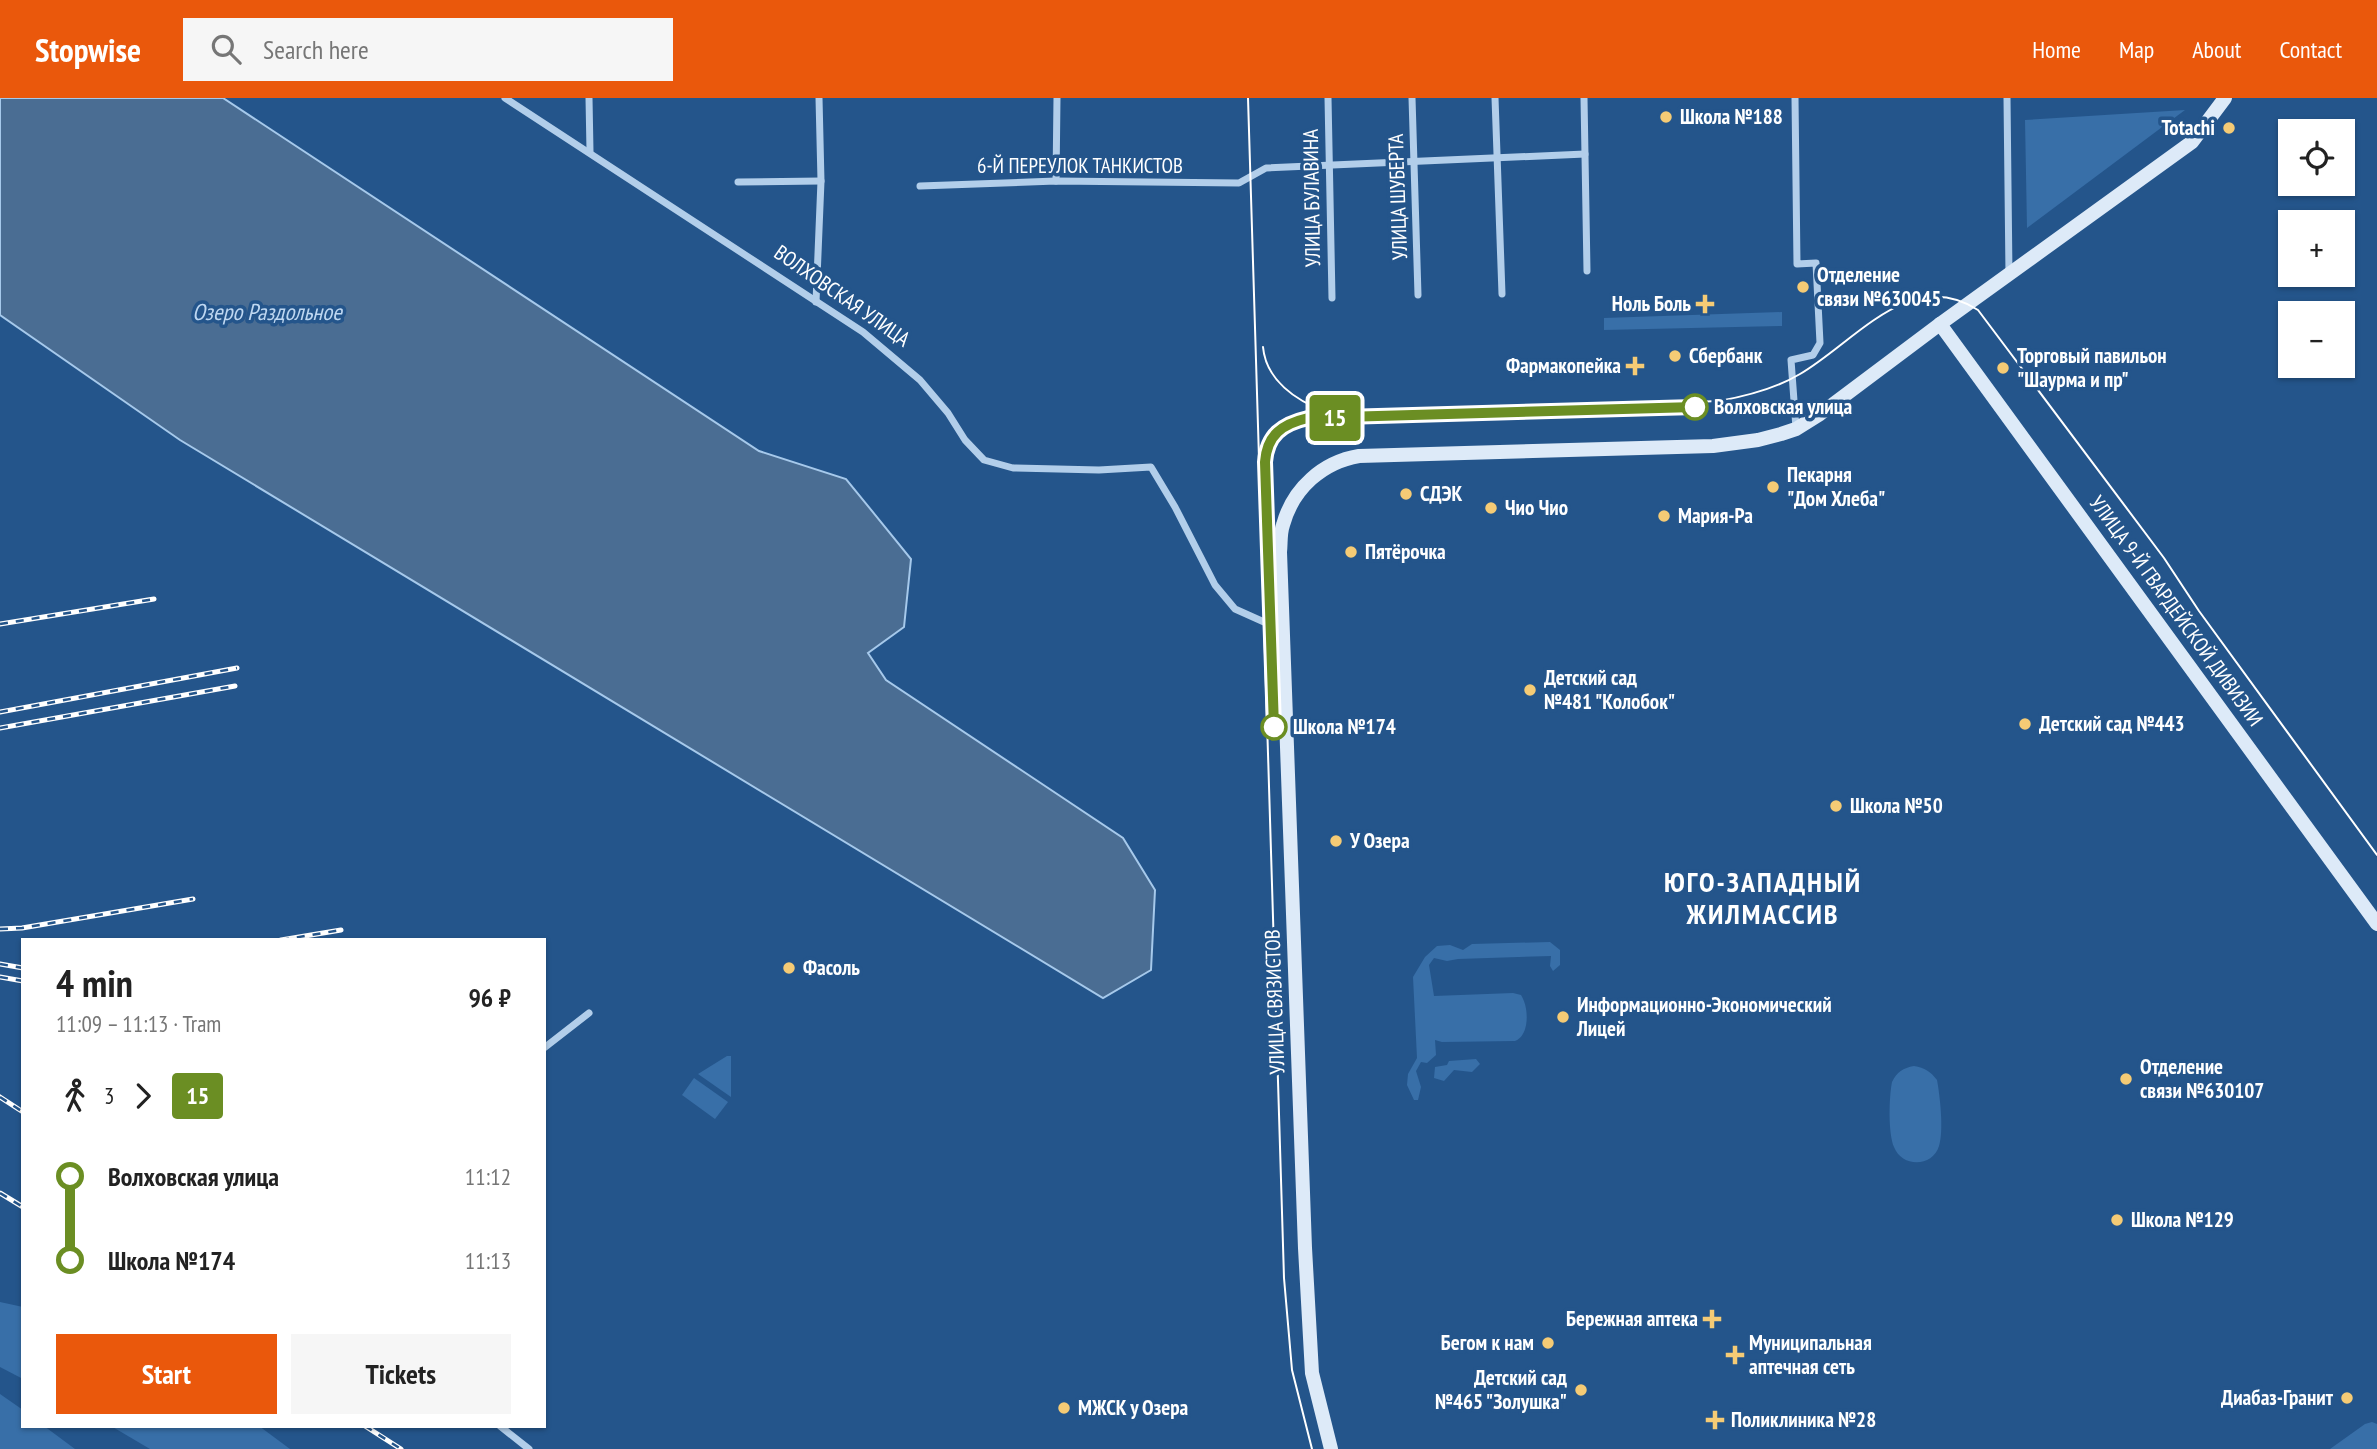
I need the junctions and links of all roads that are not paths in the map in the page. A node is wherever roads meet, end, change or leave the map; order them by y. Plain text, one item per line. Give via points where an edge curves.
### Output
1 (505, 98) edge
2 (589, 98) edge
3 (819, 98) edge
4 (1057, 98) edge
5 (1328, 98) edge
6 (1412, 98) edge
7 (1495, 98) edge
8 (1584, 98) edge
9 (1795, 98) edge
10 (2007, 98) edge
11 (2225, 98) edge
12 (590, 151) junction
13 (1585, 154) junction
14 (1497, 159) junction
15 (1415, 162) junction
16 (1330, 166) junction
17 (738, 181) dead end
18 (821, 181) junction
19 (1056, 181) junction
20 (920, 186) dead end
21 (1587, 271) dead end
22 (2009, 276) junction
23 (1502, 293) dead end
24 (1418, 295) dead end
25 (1332, 298) dead end
26 (816, 302) junction
27 (1940, 324) junction
28 (1796, 429) junction
29 (1282, 622) junction
30 (2377, 924) edge
31 (589, 1013) dead end
32 (546, 1046) edge
33 (503, 1428) edge
34 (529, 1449) edge
35 (1331, 1449) edge

1 - 12 street, ВОЛХОВСКАЯ УЛИЦА
2 - 12 street
3 - 18 street
4 - 19 street
5 - 16 street, УЛИЦА БУЛАВИНА
6 - 15 street, УЛИЦА ШУБЕРТА
7 - 14 street
8 - 13 street
9 - 28 street via 1797,264 1816,263 1820,343 1813,355 1791,360
10 - 22 street
11 - 22 main road via 2192,142
12 - 26 street, ВОЛХОВСКАЯ УЛИЦА
13 - 14 street
13 - 21 street
14 - 15 street
14 - 23 street
15 - 16 street
15 - 24 street, УЛИЦА ШУБЕРТА
16 - 19 street, 6-Й ПЕРЕУЛОК ТАНКИСТОВ via 1266,168 1239,183
16 - 25 street, УЛИЦА БУЛАВИНА
17 - 18 street
18 - 26 street
19 - 20 street, 6-Й ПЕРЕУЛОК ТАНКИСТОВ
22 - 27 main road
26 - 29 street, ВОЛХОВСКАЯ УЛИЦА via 863,332 920,380 984,460 1013,468 1151,467 1215,584 1235,609 1264,622
27 - 28 main road
27 - 30 main road, УЛИЦА 9-Й ГВАРДЕЙСКОЙ ДИВИЗИИ
28 - 29 main road, УЛИЦА СВЯЗИСТОВ via 1713,446 1342,458 1314,474 1283,525
29 - 35 main road, УЛИЦА СВЯЗИСТОВ via 1312,1373
31 - 32 street
33 - 34 street

